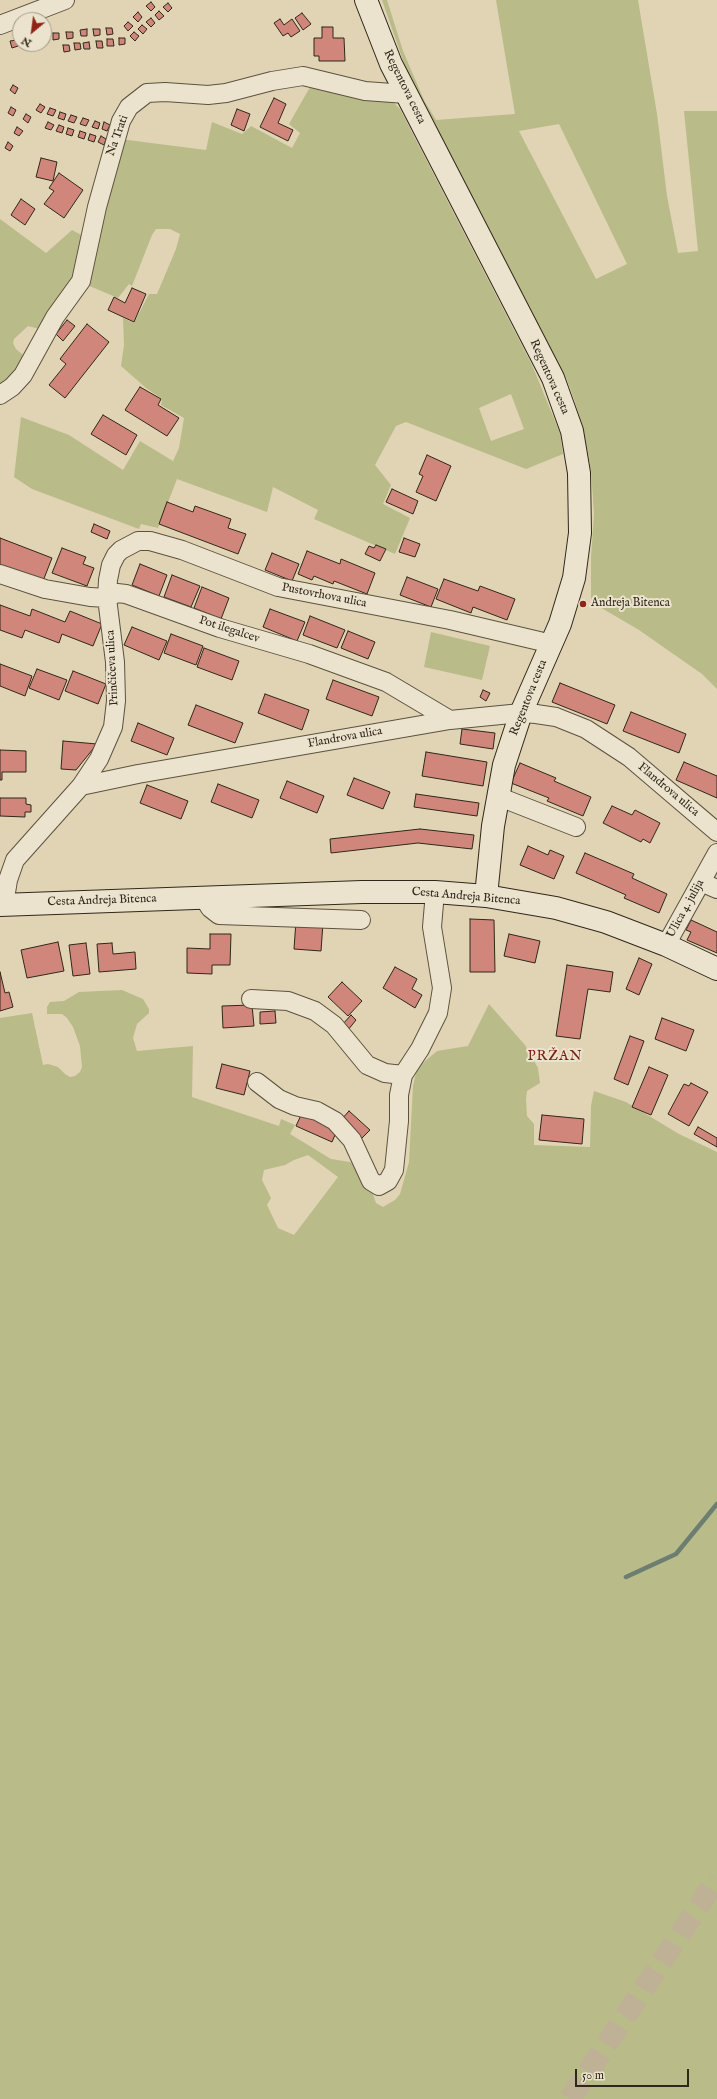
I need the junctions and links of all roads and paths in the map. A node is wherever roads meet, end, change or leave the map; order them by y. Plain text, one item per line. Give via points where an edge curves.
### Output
1 (65, 0) edge
2 (366, 0) edge
3 (0, 25) edge
4 (406, 94) junction
5 (0, 395) edge
6 (111, 565) joint
7 (0, 574) edge
8 (107, 598) junction
9 (552, 644) junction
10 (521, 713) junction
11 (450, 720) junction
12 (82, 786) junction
13 (497, 796) junction
14 (576, 827) dead end
15 (717, 832) edge
16 (717, 853) edge
17 (709, 886) edge
18 (435, 892) junction
19 (486, 896) junction
20 (203, 897) junction
21 (2, 905) edge
22 (362, 920) dead end
23 (666, 945) junction
24 (717, 969) edge
25 (251, 998) dead end
26 (403, 1075) junction
27 (257, 1082) dead end

1 - 3 street
2 - 4 street, Regentova cesta via 377,32
4 - 5 street, Na Trati via 365,91 303,76 208,95 147,93 129,107 121,121 99,200 81,281 56,317 23,375
4 - 9 street, Regentova cesta via 553,378 572,431 581,493 580,534 574,578
6 - 8 street, Prinčičeva ulica
6 - 9 street, Pustovrhova ulica via 121,550 138,542 150,541 182,550 278,587 450,620
7 - 8 street, Pot ilegalcev via 45,589
8 - 11 street, Pot ilegalcev via 116,593 126,594 220,628 309,654 379,679
8 - 12 street, Prinčičeva ulica via 115,662 115,718 99,759
9 - 10 street, Regentova cesta
10 - 11 street, Flandrova ulica
10 - 13 street, Regentova cesta
10 - 15 street, Flandrova ulica via 556,717 586,729 629,757
11 - 12 street, Flandrova ulica
12 - 21 street via 15,860
13 - 14 street
13 - 19 street, Regentova cesta
16 - 17 street, Ulica 4. julija
17 - 23 street, Ulica 4. julija
18 - 19 street, Cesta Andreja Bitenca
18 - 20 street, Cesta Andreja Bitenca
18 - 26 street via 432,927 442,988 438,1013 420,1049
19 - 23 street, Cesta Andreja Bitenca via 583,915
20 - 21 street, Cesta Andreja Bitenca
20 - 22 street via 210,908 219,915
23 - 24 street, Cesta Andreja Bitenca
25 - 26 street via 288,1001 314,1011 334,1025 368,1065 385,1073
26 - 27 street via 399,1095 399,1127 394,1170 388,1181 379,1186 371,1181 352,1140 334,1121 316,1111 279,1099

